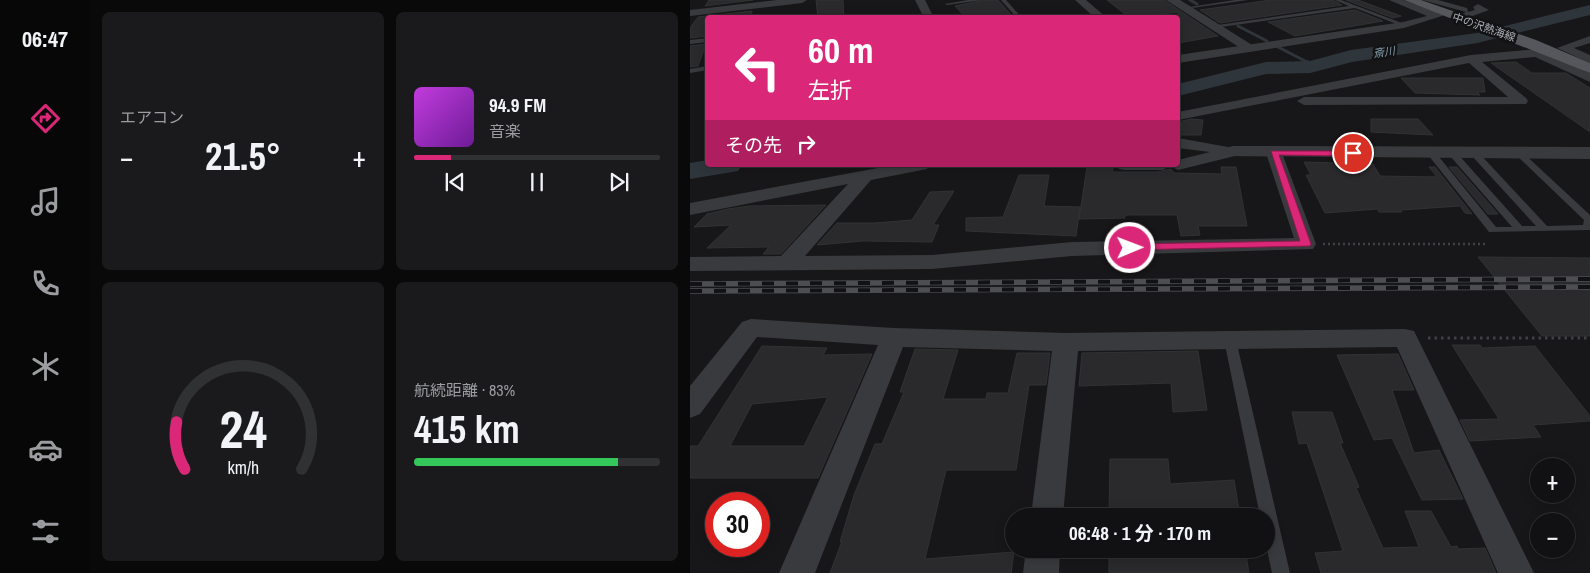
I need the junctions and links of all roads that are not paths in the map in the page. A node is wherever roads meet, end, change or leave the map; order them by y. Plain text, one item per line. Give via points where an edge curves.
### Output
1 (802, 0) edge
2 (920, 0) edge
3 (980, 0) edge
4 (1003, 0) edge
5 (1080, 0) edge
6 (1172, 0) edge
7 (1246, 0) edge
8 (1337, 0) edge
9 (1394, 0) edge
10 (1410, 0) edge
11 (1427, 0) edge
12 (759, 2) edge
13 (946, 4) dead end
14 (1355, 7) junction
15 (1185, 8) junction
16 (1463, 12) edge
17 (690, 13) edge
18 (757, 15) edge
19 (928, 15) edge
20 (1017, 15) edge
21 (1098, 15) edge
22 (1404, 25) junction
23 (1214, 26) junction
24 (705, 40) edge
25 (1590, 40) edge
26 (690, 42) edge
27 (1250, 48) junction
28 (1590, 58) edge
29 (1180, 59) edge
30 (1471, 59) junction
31 (705, 68) edge
32 (1590, 68) edge
33 (690, 71) edge
34 (1590, 78) edge
35 (1253, 101) junction
36 (1180, 116) edge
37 (1180, 143) edge
38 (1233, 152) junction
39 (1274, 153) junction
40 (1590, 153) edge
41 (1432, 154) junction
42 (1453, 154) junction
43 (1475, 154) junction
44 (1519, 154) junction
45 (1180, 165) edge
46 (910, 167) edge
47 (866, 175) junction
48 (690, 209) edge
49 (1519, 229) junction
50 (1544, 229) junction
51 (787, 263) junction
52 (690, 264) edge
53 (894, 337) junction
54 (1230, 340) junction
55 (1066, 342) junction
56 (690, 406) edge
57 (1047, 508) edge
58 (1042, 558) edge
59 (797, 573) edge
60 (1041, 573) edge
61 (1281, 573) edge
62 (1516, 573) edge

1 - 12 street
2 - 19 street
3 - 13 lane
4 - 20 lane
5 - 21 street
6 - 15 street
7 - 15 lane
8 - 14 lane
9 - 22 street via 1438,15
10 - 16 main road, 中の沢熱海線
11 - 16 street
12 - 17 street
12 - 18 street
14 - 22 lane
14 - 23 lane
15 - 23 street
16 - 16 street via 1484,10 1478,7
16 - 32 main road, 中の沢熱海線
22 - 27 street
23 - 27 street
24 - 26 lane
25 - 28 street via 1563,48
27 - 29 street
30 - 34 street via 1537,53
30 - 35 street
30 - 35 street via 1522,101
31 - 33 lane
35 - 36 street
37 - 38 street
38 - 39 street
38 - 45 street
39 - 41 street
39 - 51 street via 1306,244 1072,249 932,262
40 - 44 street
41 - 42 street
41 - 49 lane via 1493,230
42 - 43 street
42 - 49 lane
43 - 44 street
43 - 50 lane
44 - 50 lane via 1589,220 1588,228
46 - 47 street
47 - 48 street
47 - 51 street
49 - 50 lane
51 - 52 street
53 - 55 street
53 - 56 street via 751,328
53 - 59 street
54 - 55 street
54 - 61 lane
54 - 62 street via 1405,338
55 - 57 street
58 - 60 street

